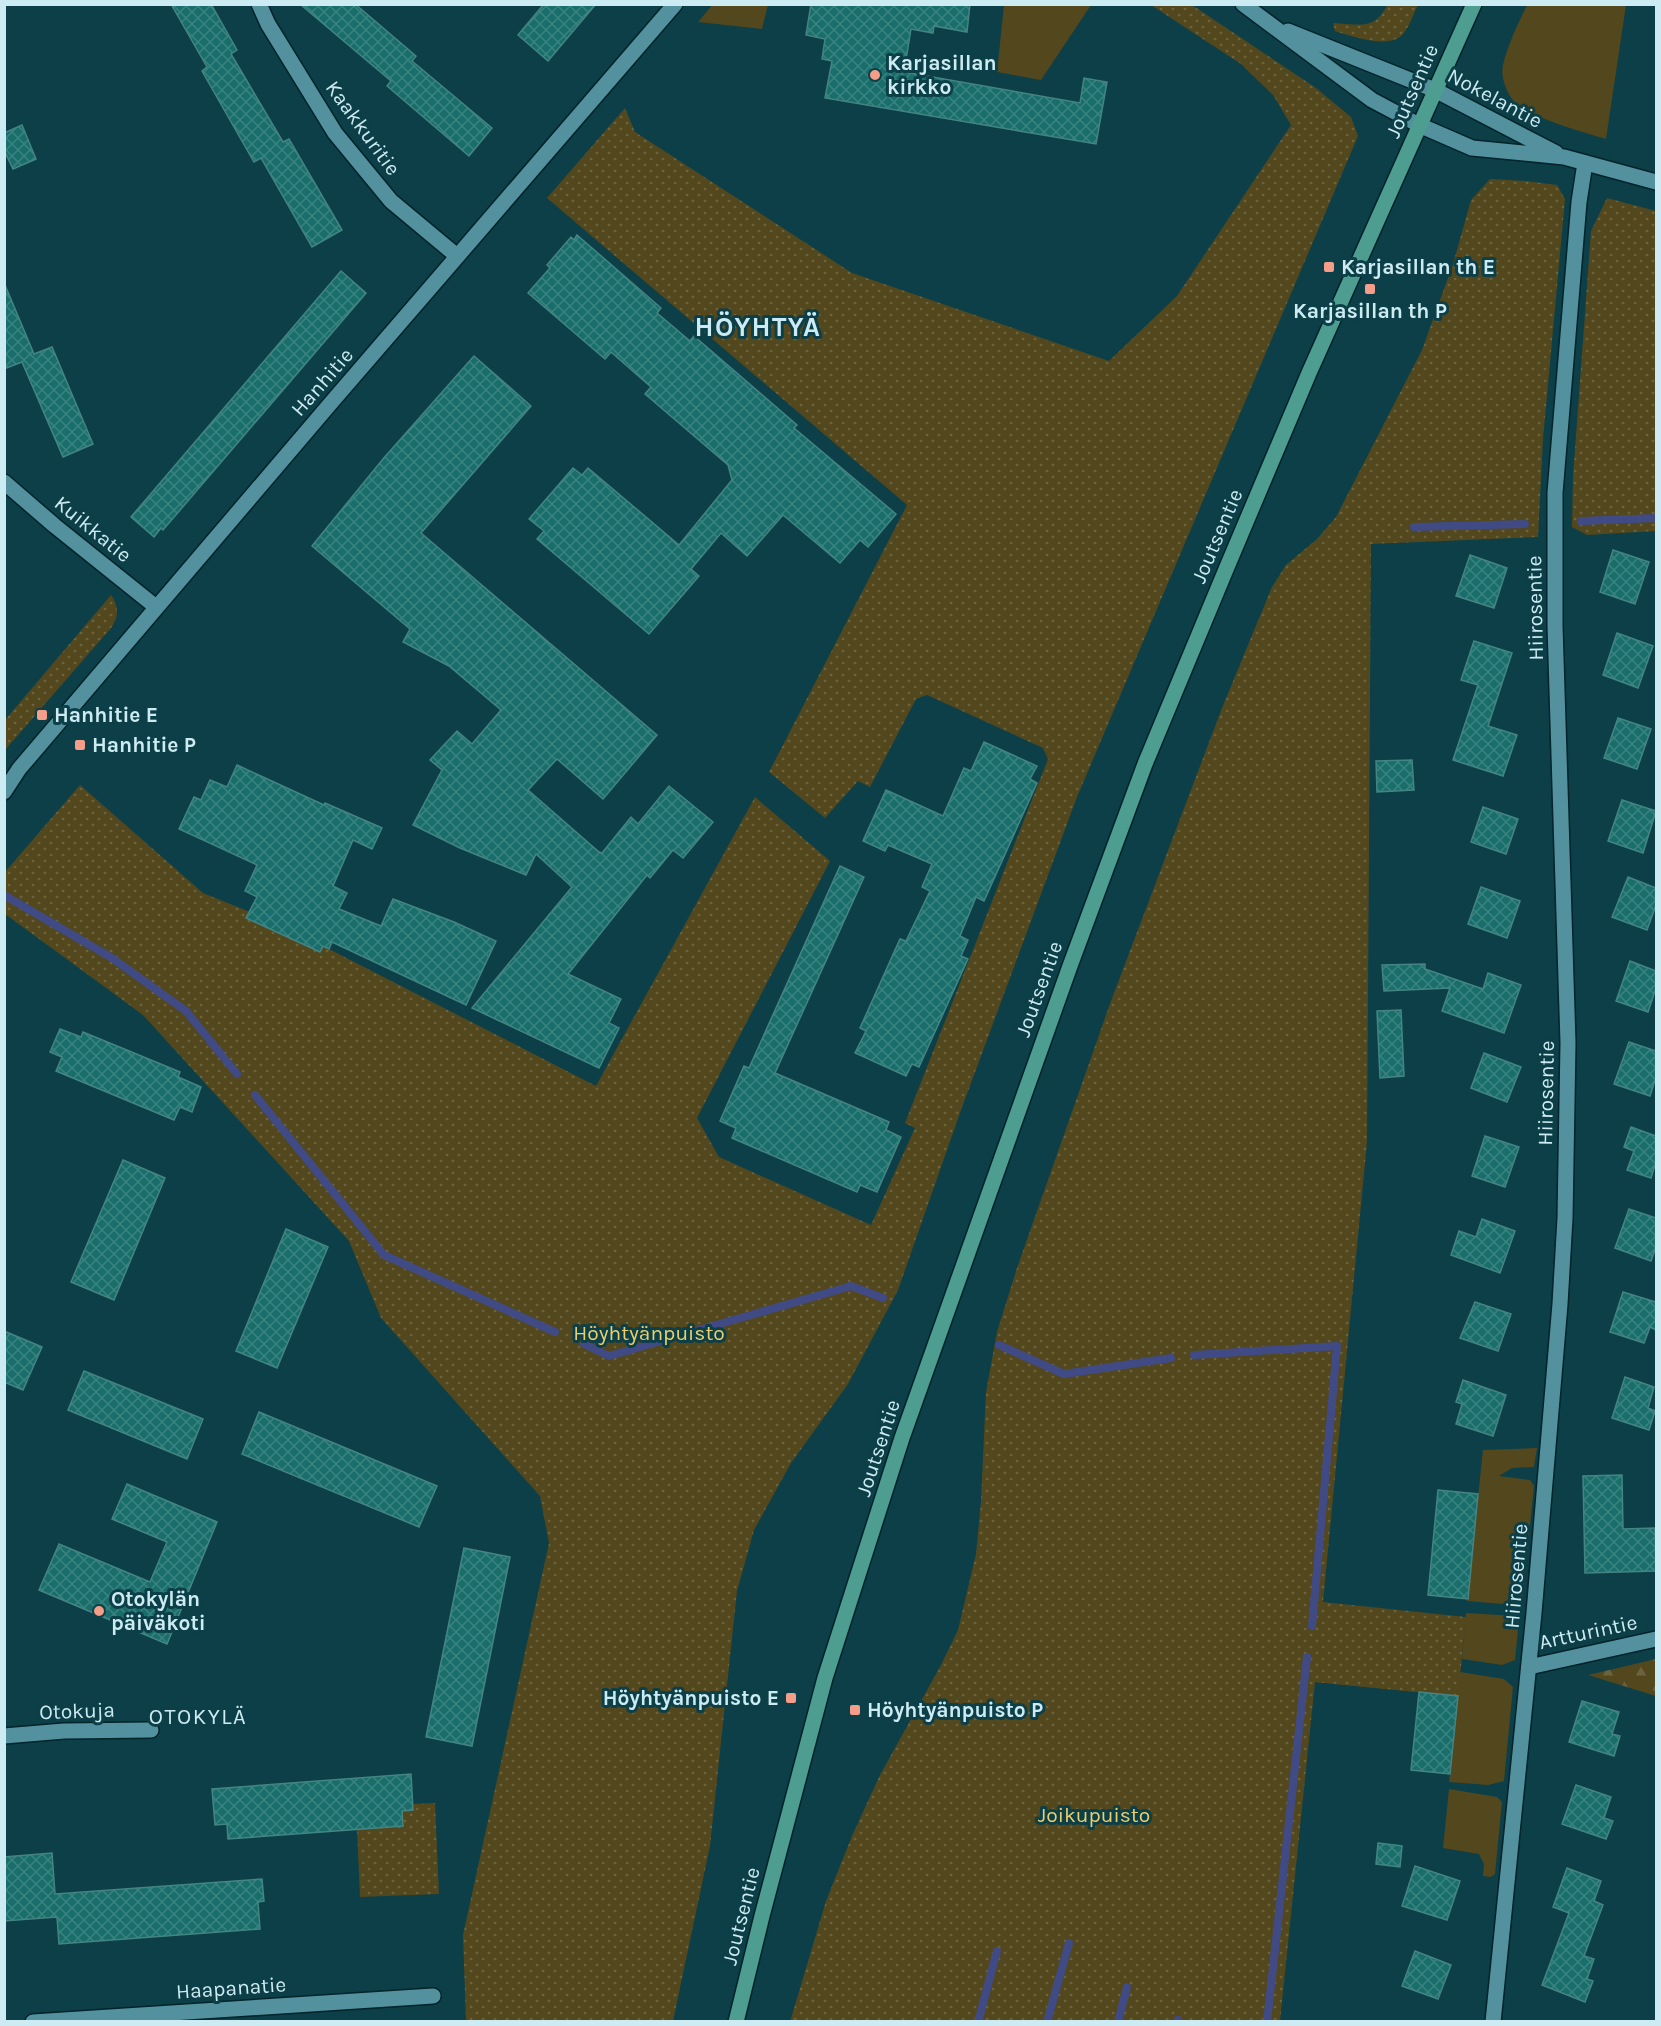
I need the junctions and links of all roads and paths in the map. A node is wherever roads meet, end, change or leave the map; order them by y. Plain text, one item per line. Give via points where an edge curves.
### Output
1 (259, 4) edge
2 (675, 4) edge
3 (1243, 4) edge
4 (1474, 4) edge
5 (1271, 24) junction
6 (1435, 90) junction
7 (1419, 126) junction
8 (1564, 157) junction
9 (1585, 163) junction
10 (1656, 182) edge
11 (457, 256) junction
12 (4, 482) edge
13 (156, 607) junction
14 (4, 792) edge
15 (1656, 1639) edge
16 (1529, 1667) junction
17 (151, 1730) dead end
18 (4, 1736) edge
19 (433, 1996) dead end
20 (33, 2022) edge
21 (736, 2022) edge
22 (1493, 2022) edge

1 - 11 street, Kaakkuritie via 335,133 391,201
2 - 11 street, Hanhitie
3 - 5 street, Nokelantie
4 - 6 main road, Joutsentie
5 - 6 street, Nokelantie
5 - 7 street, Nokelantie via 1372,100
6 - 7 main road, Joutsentie
6 - 8 street, Nokelantie
7 - 8 street, Nokelantie via 1472,148
7 - 21 main road, Joutsentie via 1218,588 1145,764 1070,966 902,1438 828,1667
8 - 9 street, Nokelantie
9 - 10 street, Nokelantie
9 - 16 street, Hiirosentie via 1555,493 1555,626 1568,1043 1565,1218
11 - 13 street, Hanhitie
12 - 13 street, Kuikkatie
13 - 14 street, Hanhitie via 19,769
15 - 16 street, Artturintie
16 - 22 street, Hiirosentie
17 - 18 street, Otokuja
19 - 20 street, Haapanatie

